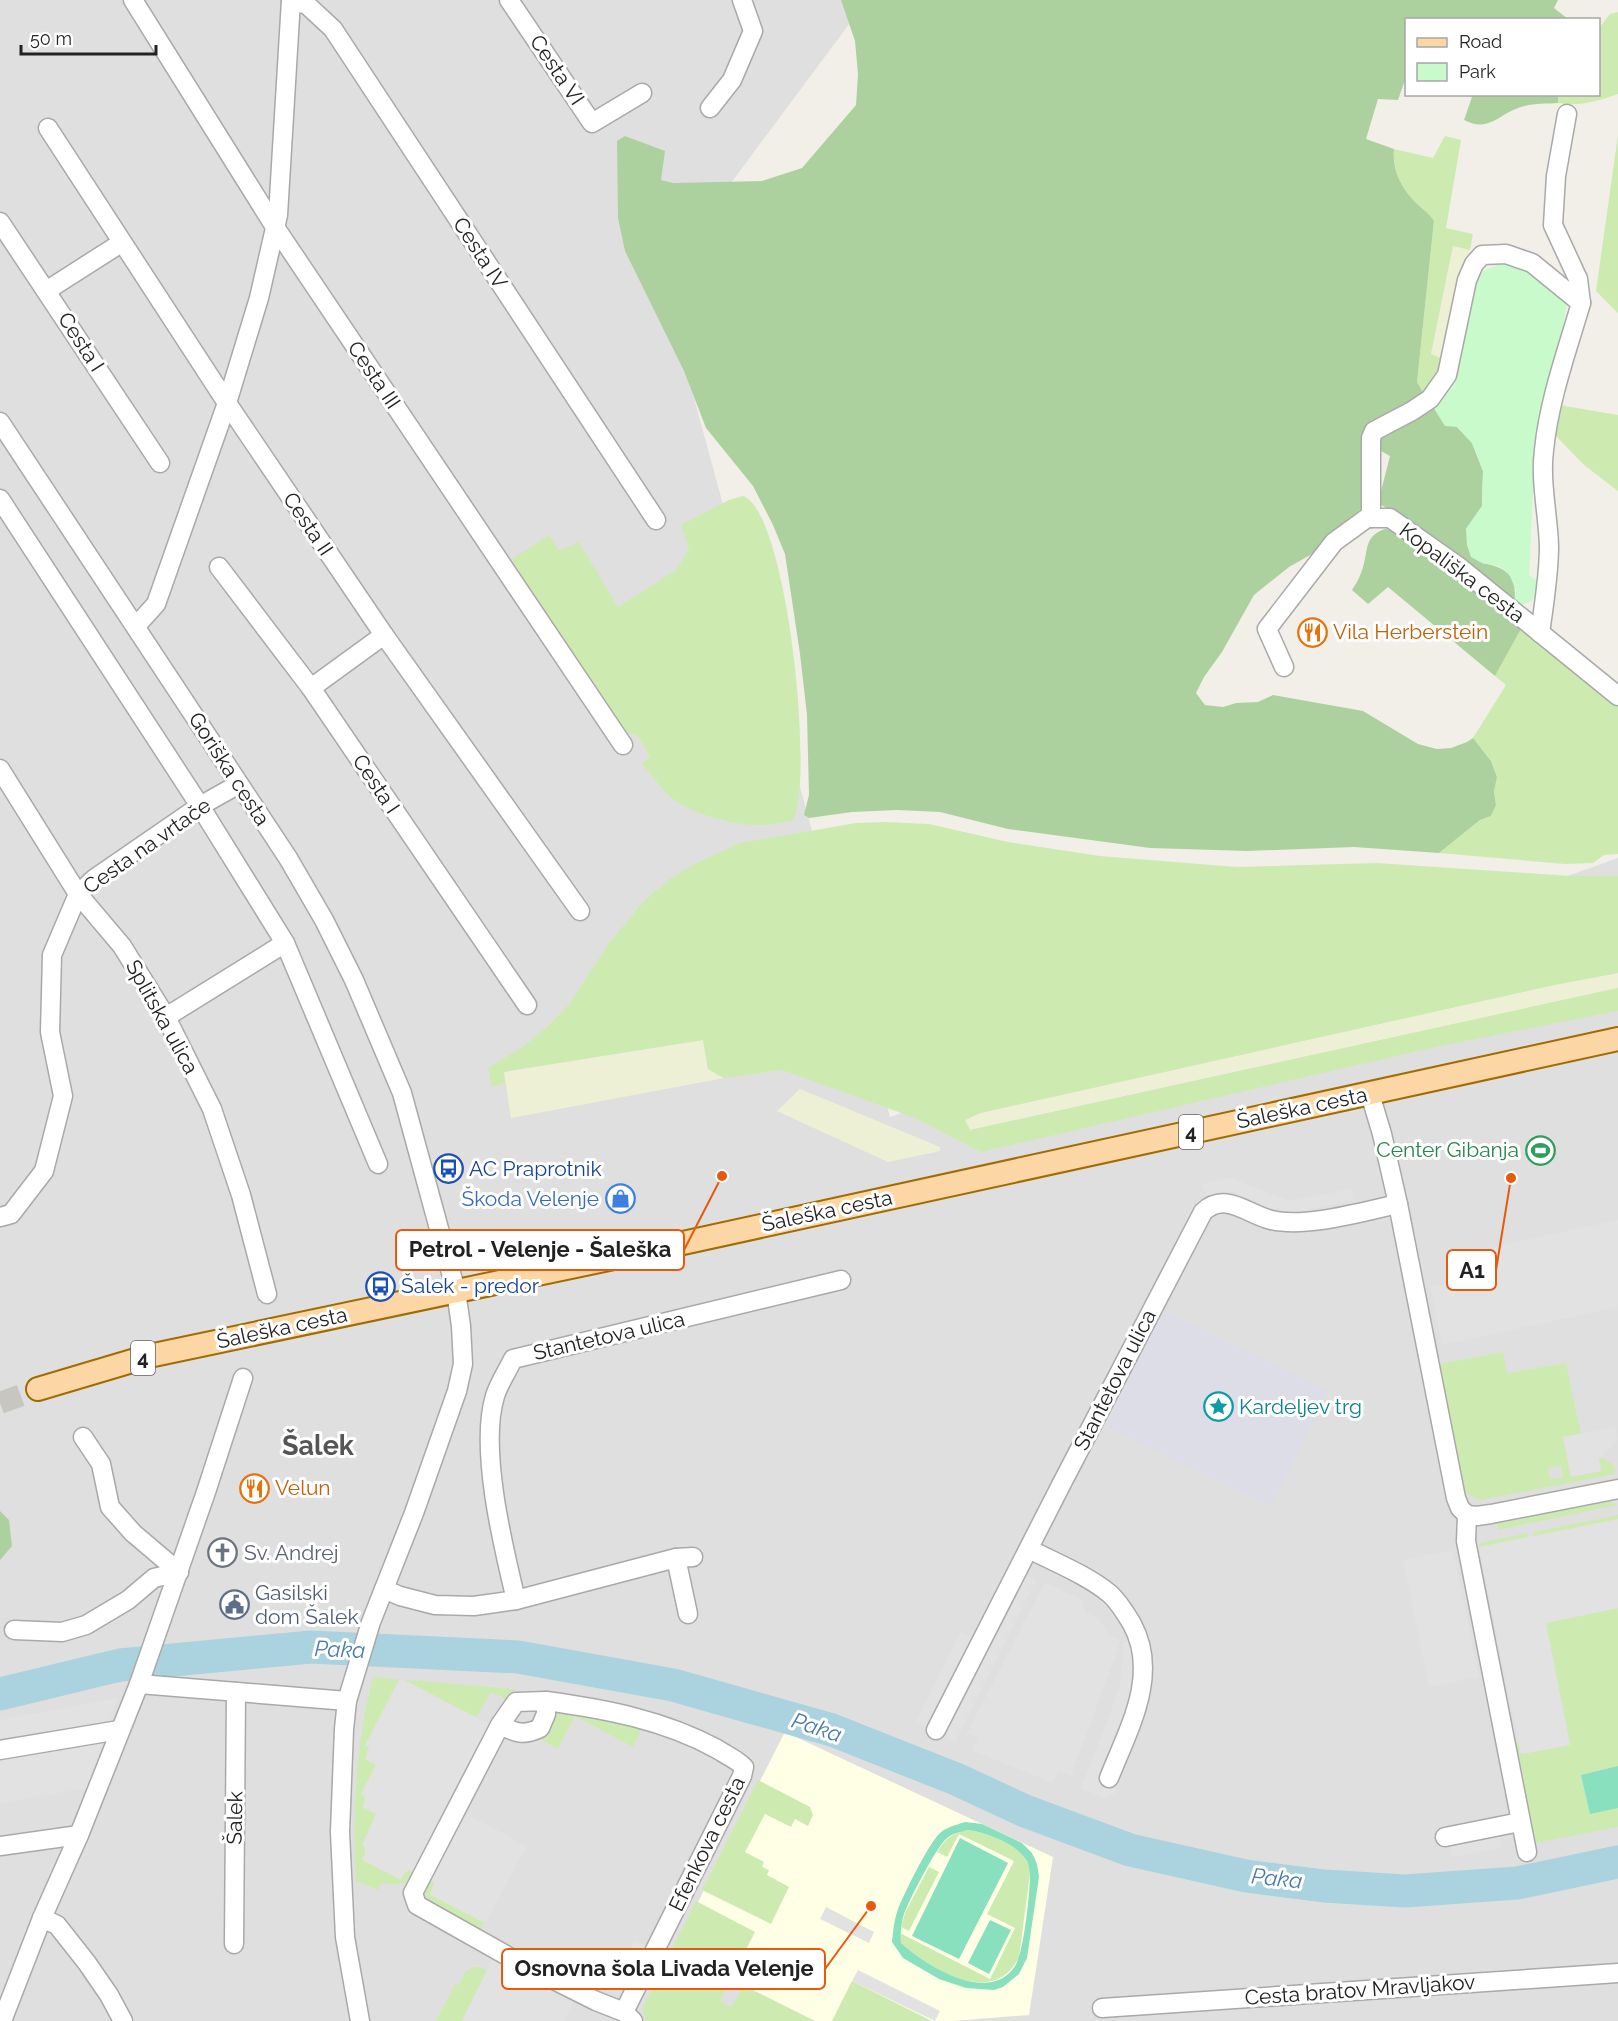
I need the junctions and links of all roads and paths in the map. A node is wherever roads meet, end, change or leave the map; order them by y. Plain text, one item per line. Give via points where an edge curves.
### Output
1 (133, 0) edge
2 (509, 0) edge
3 (742, 0) edge
4 (291, 1) edge
5 (642, 93) dead end
6 (710, 108) dead end
7 (1567, 114) dead end
8 (48, 128) dead end
9 (0, 222) edge
10 (275, 227) junction
11 (121, 243) junction
12 (46, 291) junction
13 (1581, 303) junction
14 (227, 404) junction
15 (1, 425) edge
16 (160, 463) dead end
17 (0, 499) edge
18 (1371, 519) junction
19 (656, 520) dead end
20 (219, 567) dead end
21 (136, 626) junction
22 (1540, 633) junction
23 (384, 635) junction
24 (1284, 668) dead end
25 (311, 688) junction
26 (1618, 696) edge
27 (623, 745) dead end
28 (0, 769) edge
29 (239, 784) junction
30 (200, 806) junction
31 (78, 894) junction
32 (580, 911) dead end
33 (285, 943) junction
34 (527, 1005) dead end
35 (166, 1017) junction
36 (1618, 1039) edge
37 (1370, 1094) junction
38 (378, 1164) dead end
39 (1398, 1204) junction
40 (0, 1217) edge
41 (841, 1280) dead end
42 (456, 1291) junction
43 (267, 1294) dead end
44 (243, 1378) dead end
45 (38, 1389) tunnel mouth
46 (83, 1437) dead end
47 (1618, 1489) edge
48 (1467, 1515) junction
49 (1029, 1549) junction
50 (179, 1572) junction
51 (384, 1589) junction
52 (516, 1600) junction
53 (688, 1614) dead end
54 (14, 1630) dead end
55 (141, 1678) junction
56 (236, 1692) junction
57 (347, 1701) junction
58 (546, 1707) junction
59 (500, 1725) junction
60 (119, 1730) junction
61 (936, 1730) dead end
62 (0, 1750) edge
63 (1109, 1778) dead end
64 (1520, 1822) junction
65 (79, 1835) junction
66 (1445, 1837) dead end
67 (0, 1846) edge
68 (1527, 1852) dead end
69 (42, 1918) junction
70 (234, 1944) dead end
71 (1618, 1973) edge
72 (1102, 2008) dead end
73 (628, 2016) edge
74 (2, 2021) edge
75 (123, 2021) edge
76 (360, 2021) edge

1 - 10 street, Cesta III
2 - 5 street, Cesta VI via 592,123
3 - 6 street via 753,31 732,80
4 - 10 street
4 - 19 street, Cesta IV via 306,4 333,29
7 - 13 street via 1556,176 1553,225 1578,279
8 - 11 street, Cesta II
9 - 12 street, Cesta I
10 - 14 street via 259,298
10 - 27 street, Cesta III
11 - 12 street
11 - 14 street, Cesta II
12 - 16 street, Cesta I
13 - 18 street via 1532,263 1506,255 1482,255 1467,280 1447,375 1430,399 1374,431 1371,438
13 - 22 street via 1551,406 1543,452 1549,545
14 - 21 street via 156,604
14 - 23 street, Cesta II
15 - 21 street, Goriška cesta
17 - 30 street
18 - 22 street, Kopališka cesta via 1390,518 1458,566
18 - 24 street, Kopališka cesta via 1334,542 1267,629
20 - 25 street, Cesta I
21 - 29 street, Goriška cesta
22 - 26 street, Kopališka cesta
23 - 25 street
23 - 32 street, Cesta II
25 - 34 street, Cesta I
28 - 31 street, Splitska ulica
29 - 30 street, Cesta na vrtače
29 - 42 street, Goriška cesta via 288,858 354,980 402,1094
30 - 31 street, Cesta na vrtače
30 - 33 street
31 - 35 street, Splitska ulica via 122,946
31 - 40 street, Cesta na vrtače via 51,955 50,1032 63,1096 44,1171 10,1214
33 - 35 street
33 - 38 street
35 - 43 street, Splitska ulica via 212,1109 241,1195
36 - 37 main road, Šaleška cesta / 4
37 - 39 street
37 - 42 main road, Šaleška cesta / 4
39 - 48 street via 1421,1280 1456,1498
39 - 49 street, Stantetova ulica via 1293,1222 1268,1219 1228,1203 1209,1206 1196,1223
41 - 52 street, Stantetova ulica via 513,1359 495,1395 488,1437
42 - 45 main road, Šaleška cesta / 4 via 149,1356
42 - 51 street, Goriška cesta via 463,1364 457,1391
44 - 50 street
46 - 50 street via 101,1464 110,1507 133,1533
47 - 48 street via 1491,1514
48 - 64 street via 1466,1541
49 - 61 street, Stantetova ulica
49 - 63 street via 1110,1594 1139,1636 1144,1673 1138,1704
50 - 54 street via 154,1578 128,1600 86,1625 62,1632
50 - 55 street
51 - 52 street via 435,1605 474,1606
51 - 57 street, Goriška cesta
52 - 53 street via 684,1557
55 - 56 street
55 - 60 street
56 - 57 street
56 - 70 street, Šalek
57 - 76 street, Goriška cesta via 340,1844 345,1937
58 - 59 street, Efenkova cesta via 516,1702
58 - 59 street via 540,1728 528,1734
58 - 73 street, Efenkova cesta via 596,1708 644,1719 698,1739 744,1767
59 - 73 street, Efenkova cesta via 413,1893 417,1905 520,1963
60 - 62 street
60 - 65 street
64 - 66 street
64 - 68 street
65 - 67 street
65 - 69 street
69 - 74 street
69 - 75 street via 57,1925 87,1963
71 - 72 street, Cesta bratov Mravljakov

